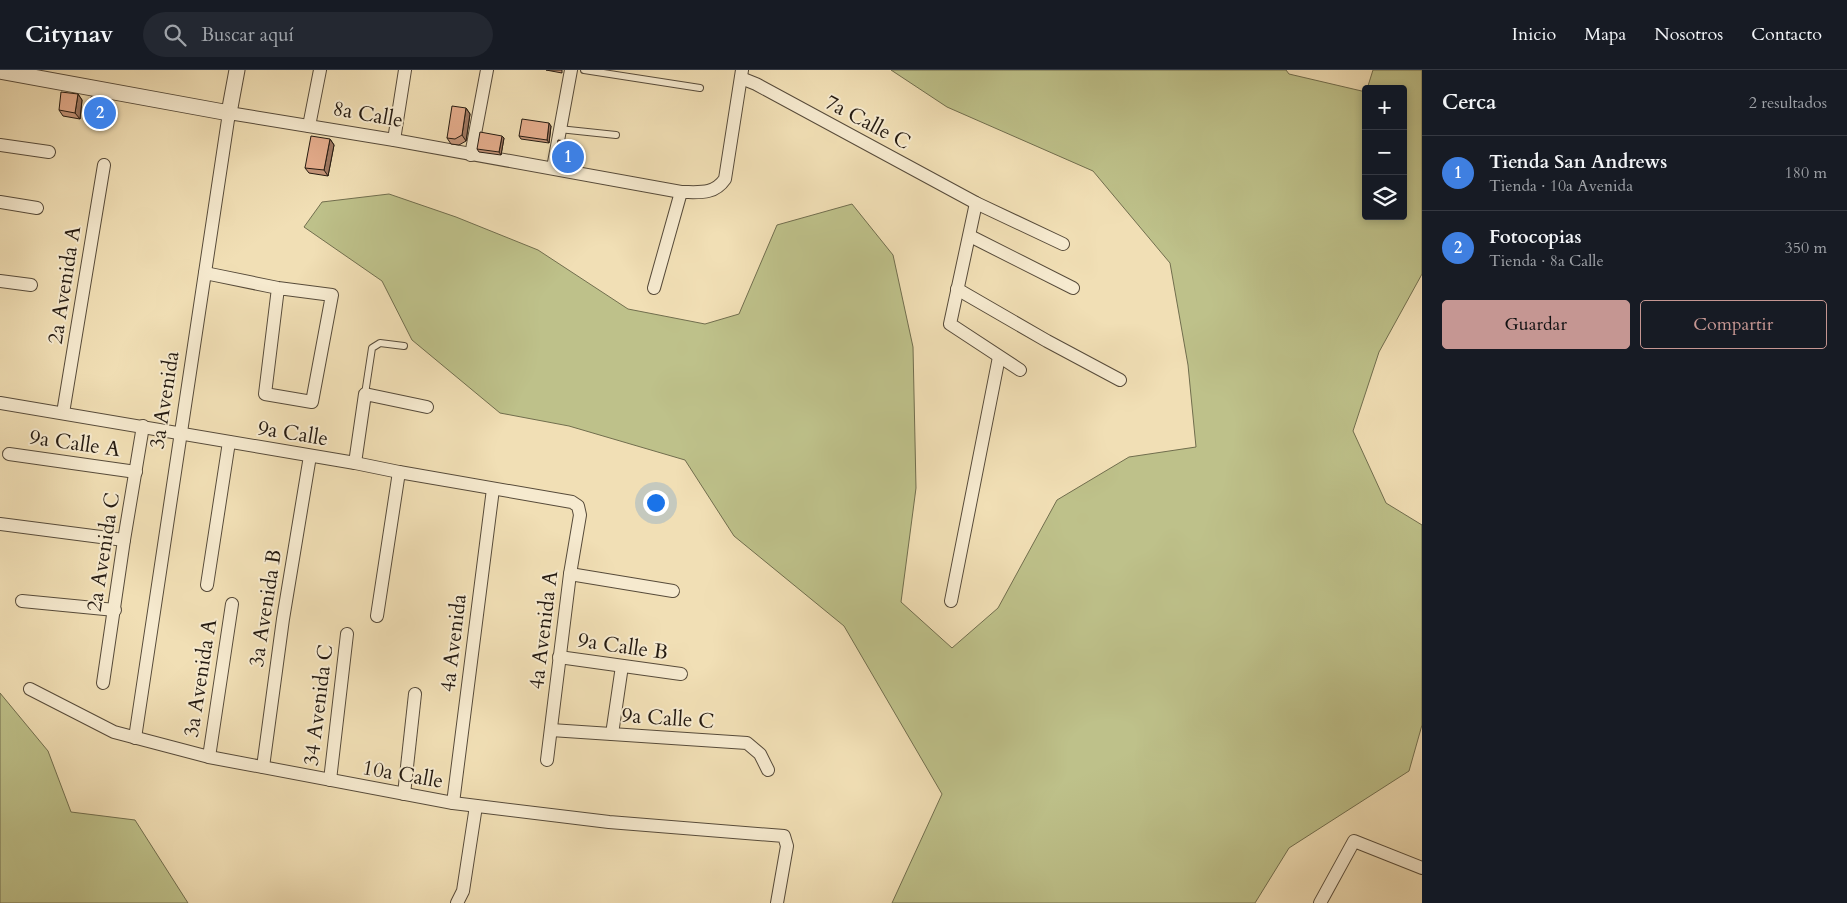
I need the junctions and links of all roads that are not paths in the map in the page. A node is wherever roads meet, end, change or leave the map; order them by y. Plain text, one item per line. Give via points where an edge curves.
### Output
1 (237, 70) edge
2 (320, 70) edge
3 (405, 70) edge
4 (487, 70) edge
5 (571, 70) edge
6 (584, 70) edge
7 (0, 71) edge
8 (742, 74) edge
9 (700, 88) dead end
10 (229, 113) junction
11 (309, 126) junction
12 (560, 129) junction
13 (616, 136) dead end
14 (394, 140) junction
15 (0, 145) edge
16 (49, 152) dead end
17 (472, 155) junction
18 (104, 164) dead end
19 (553, 168) junction
20 (681, 192) junction
21 (0, 202) edge
22 (976, 203) junction
23 (37, 208) dead end
24 (970, 236) junction
25 (1063, 244) dead end
26 (206, 273) junction
27 (0, 281) edge
28 (31, 285) dead end
29 (278, 288) junction
30 (654, 288) dead end
31 (1073, 288) dead end
32 (957, 289) junction
33 (404, 346) dead end
34 (999, 357) junction
35 (1020, 370) dead end
36 (1120, 380) dead end
37 (364, 394) junction
38 (0, 403) edge
39 (427, 407) dead end
40 (63, 413) junction
41 (143, 426) junction
42 (180, 433) junction
43 (229, 442) junction
44 (9, 454) dead end
45 (310, 456) junction
46 (355, 463) junction
47 (136, 472) junction
48 (399, 472) junction
49 (493, 489) junction
50 (578, 506) joint
51 (0, 524) edge
52 (124, 540) junction
53 (570, 574) junction
54 (207, 585) dead end
55 (673, 591) dead end
56 (22, 601) dead end
57 (951, 601) dead end
58 (232, 604) dead end
59 (114, 610) junction
60 (377, 616) dead end
61 (347, 634) dead end
62 (559, 658) junction
63 (622, 666) junction
64 (681, 674) dead end
65 (103, 683) dead end
66 (30, 689) dead end
67 (415, 694) dead end
68 (551, 730) junction
69 (612, 734) junction
70 (135, 738) junction
71 (209, 757) junction
72 (547, 760) dead end
73 (263, 767) junction
74 (768, 770) dead end
75 (330, 780) junction
76 (404, 794) junction
77 (453, 803) junction
78 (476, 806) junction
79 (1422, 868) edge
80 (457, 903) edge
81 (777, 903) edge
82 (1320, 903) edge

1 - 10 street, 3a Avenida
2 - 11 street
3 - 14 street
4 - 17 street
5 - 12 street
6 - 9 lane
7 - 10 street, 8a Calle
8 - 20 street, 8a Calle via 725,179 719,187 706,192
8 - 22 street, 7a Calle C
10 - 11 street, 8a Calle
10 - 26 street, 3a Avenida
11 - 14 street, 8a Calle
12 - 13 lane
12 - 19 street
14 - 17 street, 8a Calle
15 - 16 street
17 - 19 street, 8a Calle
18 - 40 street, 2a Avenida A
19 - 20 street, 8a Calle
20 - 30 street
21 - 23 street
22 - 24 street
22 - 25 street, 7a Calle C
24 - 31 street
24 - 32 street
26 - 29 street
26 - 42 street, 3a Avenida
27 - 28 street
29 - 29 street via 332,295 312,402 265,394
32 - 34 street via 950,324
32 - 36 street
33 - 37 lane via 380,343 372,348
34 - 35 street
34 - 57 street
37 - 39 street
37 - 46 street
38 - 40 street, 9a Calle
40 - 41 street, 9a Calle
41 - 42 street, 9a Calle
41 - 47 street, 2a Avenida C
42 - 43 street, 9a Calle
42 - 70 street, 3a Avenida
43 - 45 street, 9a Calle
43 - 54 street
44 - 47 street, 9a Calle A
45 - 46 street, 9a Calle
45 - 73 street, 3a Avenida B
46 - 48 street, 9a Calle
47 - 52 street, 2a Avenida C
48 - 49 street, 9a Calle
48 - 60 street
49 - 50 street, 9a Calle via 572,502
49 - 77 street, 4a Avenida
50 - 53 street, 4a Avenida A via 580,515
51 - 52 street
52 - 59 street, 2a Avenida C
53 - 55 street
53 - 62 street, 4a Avenida A
56 - 59 street
58 - 71 street, 3a Avenida A
59 - 65 street, 2a Avenida C
61 - 75 street, 34 Avenida C
62 - 63 street, 9a Calle B
62 - 68 street, 4a Avenida A
63 - 64 street, 9a Calle B
63 - 69 street
66 - 70 street, 10a Calle via 114,732
67 - 76 street
68 - 69 street, 9a Calle C
68 - 72 street, 4a Avenida A
69 - 74 street, 9a Calle C via 747,743 760,754
70 - 71 street, 10a Calle
71 - 73 street, 10a Calle
73 - 75 street, 10a Calle
75 - 76 street, 10a Calle
76 - 77 street, 10a Calle
77 - 78 street, 10a Calle
78 - 80 street via 463,891
78 - 81 street, 10a Calle via 609,822 784,836 787,846
79 - 82 street via 1354,841

